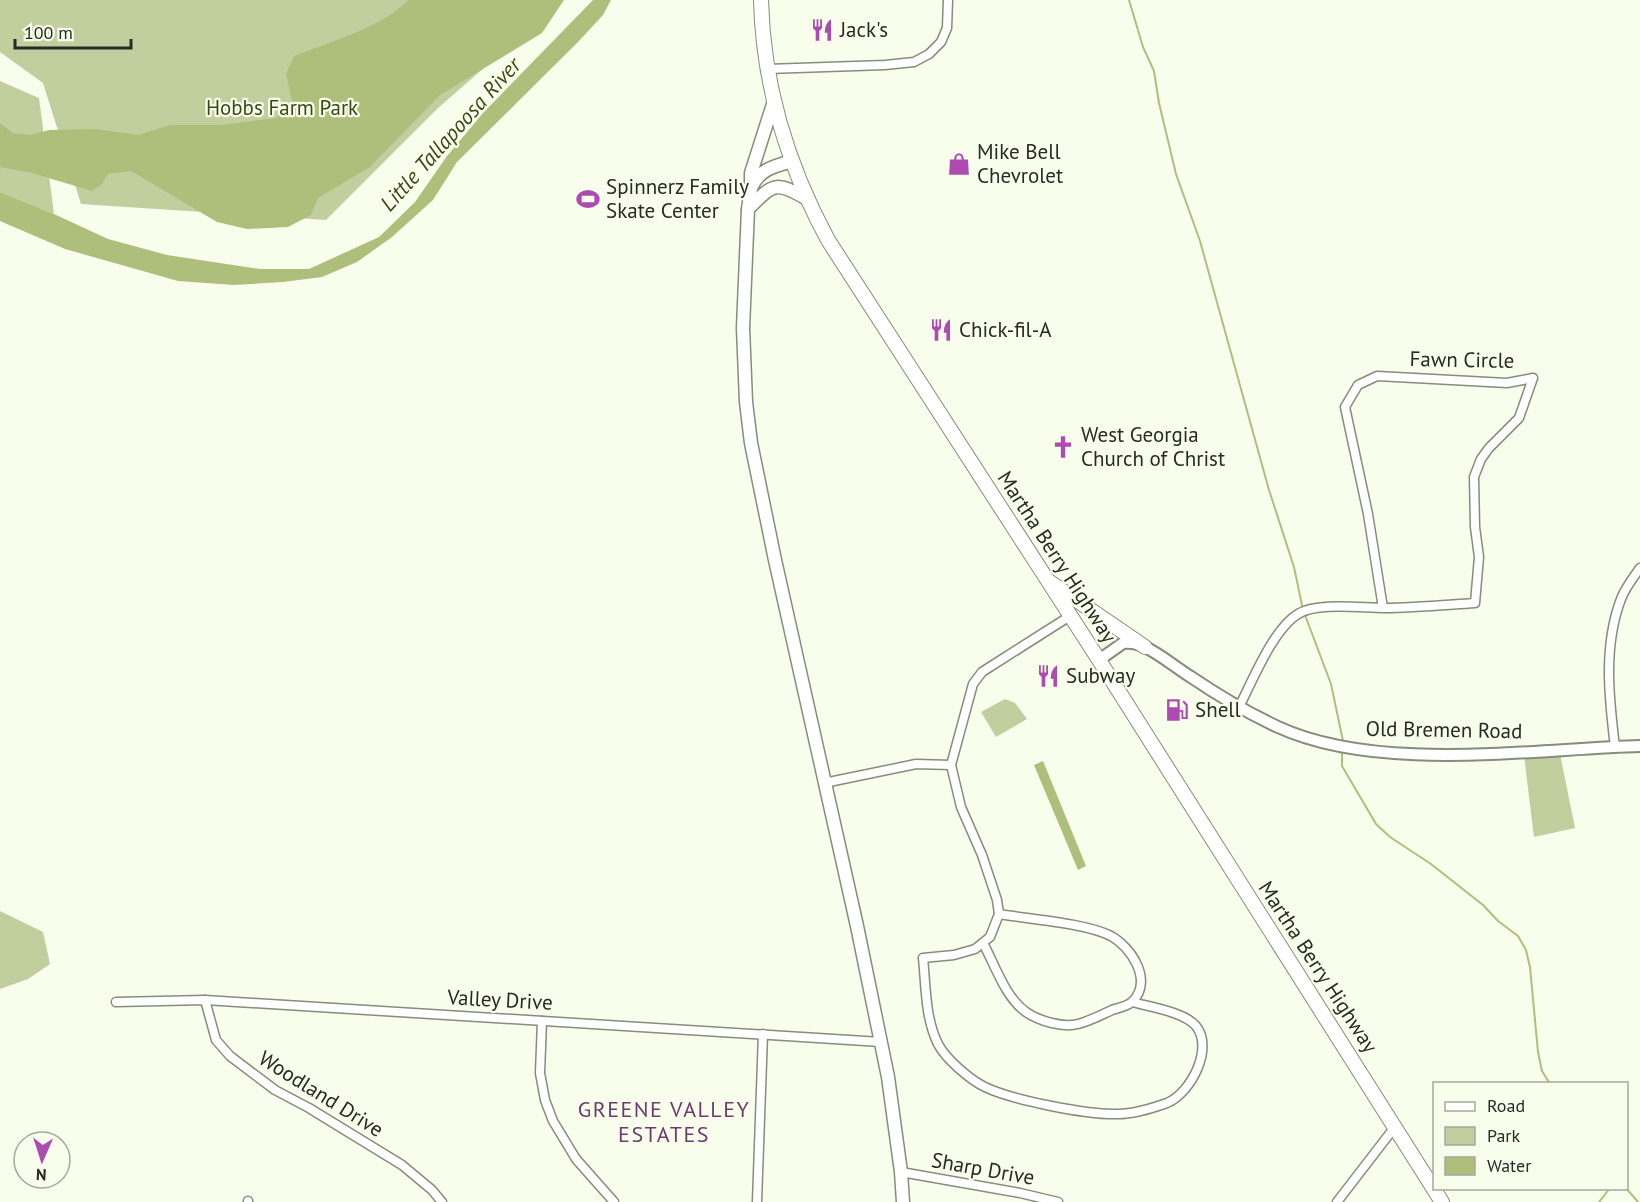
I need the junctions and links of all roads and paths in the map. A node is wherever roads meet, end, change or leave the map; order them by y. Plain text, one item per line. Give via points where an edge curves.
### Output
1 (761, 0) edge
2 (948, 0) edge
3 (767, 69) junction
4 (774, 101) junction
5 (792, 161) junction
6 (755, 173) junction
7 (807, 199) junction
8 (748, 209) junction
9 (1640, 568) edge
10 (1046, 578) junction
11 (1383, 608) junction
12 (1070, 616) junction
13 (1144, 647) junction
14 (1099, 660) junction
15 (1239, 707) junction
16 (1640, 746) edge
17 (1615, 747) junction
18 (951, 765) junction
19 (824, 783) junction
20 (999, 914) junction
21 (983, 943) junction
22 (205, 1000) junction
23 (117, 1002) dead end
24 (1132, 1002) junction
25 (542, 1021) junction
26 (763, 1034) junction
27 (881, 1042) junction
28 (1394, 1128) junction
29 (901, 1172) junction
30 (1433, 1188) edge
31 (442, 1202) edge
32 (614, 1202) edge
33 (757, 1202) edge
34 (903, 1202) edge
35 (1058, 1202) edge
36 (1337, 1202) edge

1 - 3 main road, Martha Berry Highway
2 - 3 street via 947,28 941,42 914,62
3 - 4 main road, Martha Berry Highway
4 - 5 main road, Martha Berry Highway
4 - 6 main road
5 - 6 main road
5 - 7 main road, Martha Berry Highway
6 - 8 main road
7 - 8 main road via 776,186
7 - 10 main road, Martha Berry Highway via 836,254
8 - 19 main road via 743,328 751,442
9 - 17 street via 1621,597 1612,627 1609,693
10 - 12 main road, Martha Berry Highway
10 - 13 main road
11 - 11 street, Fawn Circle via 1475,603 1479,557 1474,477 1489,448 1519,418 1533,378 1507,383 1377,376 1358,385 1345,407
11 - 15 street, Fawn Circle via 1327,607 1298,614 1271,645
12 - 14 main road, Martha Berry Highway
12 - 18 street via 982,672 973,684
13 - 14 street via 1123,643
13 - 15 street, Old Bremen Road
14 - 28 main road, Martha Berry Highway
15 - 17 street, Old Bremen Road via 1307,738 1354,748 1458,754
16 - 17 street, Old Bremen Road
18 - 19 street via 916,764
18 - 20 street via 961,807 982,855
19 - 27 main road
20 - 21 street via 990,937
20 - 24 street via 1089,929 1115,939 1138,967 1140,982
21 - 24 street via 1012,999 1026,1012 1045,1021 1077,1025
21 - 24 street via 975,950 923,958 930,1025 939,1046 964,1073 1007,1096 1115,1114 1170,1102 1196,1074 1203,1038 1195,1025 1179,1015
22 - 23 street, Valley Drive
22 - 25 street, Valley Drive
22 - 31 street, Woodland Drive via 216,1040 230,1056 275,1090 402,1165
25 - 26 street, Valley Drive
25 - 32 street via 540,1073 553,1121 576,1159
26 - 27 street, Valley Drive
26 - 33 street
27 - 29 main road
28 - 30 main road, Martha Berry Highway
28 - 36 street
29 - 34 main road
29 - 35 street, Sharp Drive

